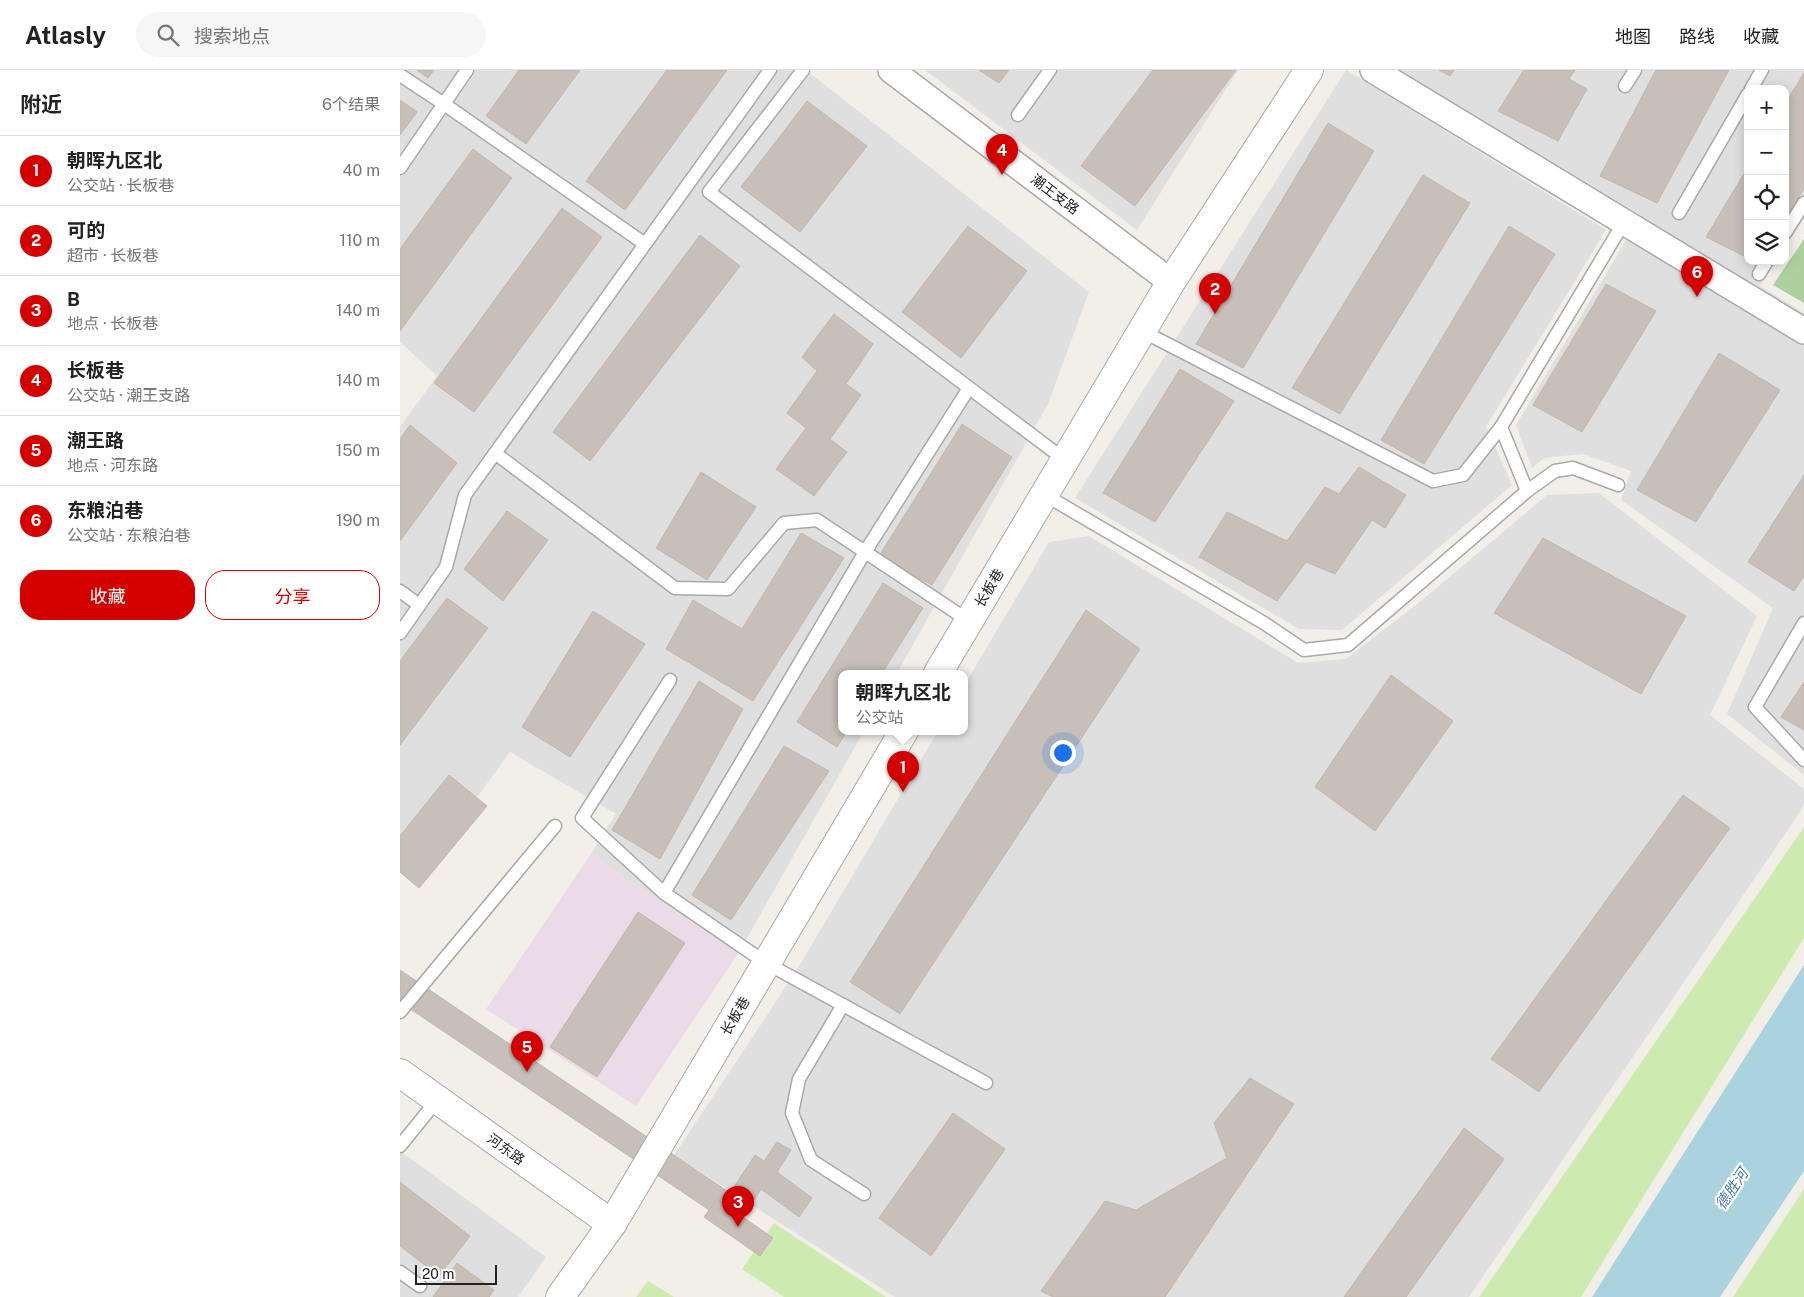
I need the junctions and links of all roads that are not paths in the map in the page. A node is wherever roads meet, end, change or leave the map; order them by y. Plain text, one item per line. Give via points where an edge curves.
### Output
1 (467, 70) edge
2 (770, 70) edge
3 (812, 70) edge
4 (1050, 70) edge
5 (1309, 70) edge
6 (1372, 70) edge
7 (1635, 70) edge
8 (1762, 70) edge
9 (904, 74) edge
10 (400, 75) edge
11 (803, 76) edge
12 (1753, 85) edge
13 (1625, 86) dead end
14 (1744, 101) edge
15 (444, 104) junction
16 (1018, 115) dead end
17 (400, 168) edge
18 (1804, 203) edge
19 (1679, 213) dead end
20 (1624, 222) junction
21 (1789, 227) edge
22 (644, 244) junction
23 (1765, 265) edge
24 (1759, 274) dead end
25 (1171, 282) junction
26 (1804, 331) edge
27 (1142, 332) junction
28 (969, 388) junction
29 (1501, 427) junction
30 (495, 453) junction
31 (1065, 460) junction
32 (1618, 485) dead end
33 (1527, 491) junction
34 (1044, 495) junction
35 (865, 552) junction
36 (400, 591) edge
37 (419, 606) junction
38 (969, 621) junction
39 (1804, 623) edge
40 (400, 633) edge
41 (940, 670) edge
42 (670, 680) dead end
43 (902, 735) edge
44 (1804, 760) edge
45 (555, 826) dead end
46 (664, 894) junction
47 (766, 963) junction
48 (843, 1005) junction
49 (400, 1012) edge
50 (400, 1073) edge
51 (986, 1083) dead end
52 (438, 1099) junction
53 (400, 1146) edge
54 (864, 1194) dead end
55 (612, 1224) junction
56 (400, 1272) edge
57 (420, 1286) dead end
58 (560, 1297) edge

1 - 15 lane
2 - 22 lane
3 - 11 lane
4 - 16 lane
5 - 25 street, 长板巷
6 - 20 street
7 - 13 lane
8 - 12 lane
9 - 25 street, 潮王支路
10 - 15 lane
11 - 28 lane via 709,192
14 - 19 lane
15 - 17 lane
15 - 22 lane
18 - 21 lane
20 - 26 street
20 - 29 lane
22 - 30 lane
23 - 24 lane
25 - 27 street, 长板巷
27 - 29 lane via 1434,481 1463,475
27 - 31 street, 长板巷
28 - 31 lane
28 - 35 lane
29 - 33 lane
30 - 35 lane via 675,588 728,589 784,523 817,520
30 - 37 lane via 464,495 446,567
31 - 34 street, 长板巷
32 - 33 lane via 1573,468 1555,471
33 - 34 lane via 1348,645 1304,650 1264,623
34 - 38 street, 长板巷
35 - 38 lane
35 - 46 lane
36 - 37 lane
37 - 40 lane
38 - 41 street, 长板巷
39 - 44 lane via 1755,707
42 - 46 lane via 582,818
43 - 47 street, 长板巷
45 - 49 lane
46 - 47 lane
47 - 48 lane
47 - 55 street, 长板巷
48 - 51 lane
48 - 54 lane via 799,1079 792,1113 811,1160
50 - 52 street, 河东路
52 - 53 lane
52 - 55 street, 河东路
55 - 58 street, 长板巷
56 - 57 lane

